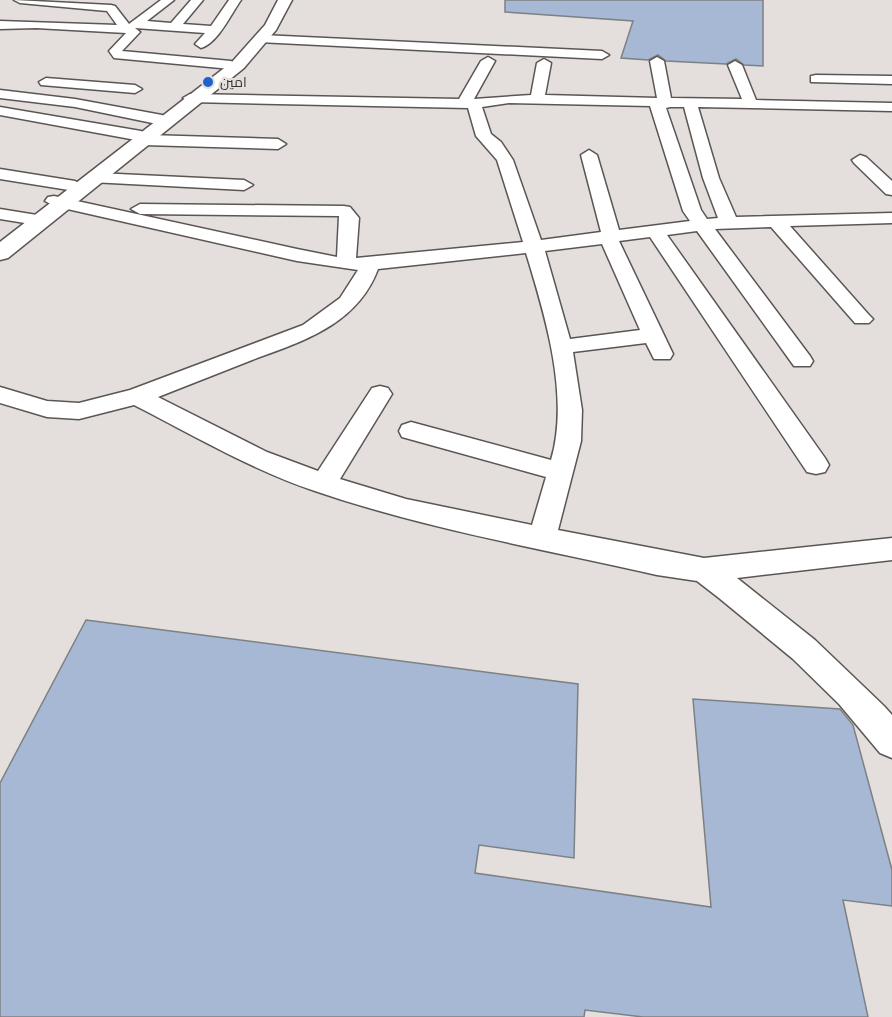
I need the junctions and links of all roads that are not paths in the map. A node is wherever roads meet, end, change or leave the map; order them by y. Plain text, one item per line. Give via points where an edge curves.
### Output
1 (20, 0) edge
2 (118, 0) edge
3 (168, 0) edge
4 (197, 0) edge
5 (235, 0) edge
6 (278, 0) edge
7 (285, 0) edge
8 (68, 4) junction
9 (106, 7) junction
10 (0, 13) edge
11 (40, 17) junction
12 (25, 24) junction
13 (0, 25) edge
14 (174, 27) junction
15 (221, 28) junction
16 (260, 31) junction
17 (128, 34) junction
18 (147, 40) dead end
19 (602, 55) dead end
20 (149, 58) junction
21 (184, 61) junction
22 (657, 61) dead end
23 (488, 62) dead end
24 (544, 63) dead end
25 (231, 65) junction
26 (735, 65) dead end
27 (892, 80) edge
28 (36, 82) dead end
29 (107, 87) junction
30 (781, 88) dead end
31 (135, 89) dead end
32 (0, 94) edge
33 (194, 98) junction
34 (537, 100) junction
35 (698, 100) junction
36 (469, 104) junction
37 (661, 104) junction
38 (751, 104) junction
39 (788, 104) junction
40 (830, 105) junction
41 (892, 107) edge
42 (0, 111) edge
43 (162, 120) junction
44 (142, 138) junction
45 (278, 144) dead end
46 (589, 155) dead end
47 (860, 160) dead end
48 (0, 174) edge
49 (97, 177) junction
50 (244, 185) dead end
51 (75, 186) junction
52 (892, 190) edge
53 (59, 202) junction
54 (95, 210) junction
55 (0, 214) edge
56 (892, 218) edge
57 (31, 219) junction
58 (776, 222) junction
59 (729, 223) junction
60 (702, 225) junction
61 (655, 231) junction
62 (610, 237) junction
63 (0, 243) edge
64 (532, 247) junction
65 (0, 253) edge
66 (346, 264) junction
67 (370, 264) junction
68 (862, 320) dead end
69 (560, 347) junction
70 (802, 361) dead end
71 (380, 394) dead end
72 (0, 395) edge
73 (137, 396) junction
74 (411, 431) dead end
75 (816, 465) dead end
76 (560, 472) junction
77 (323, 484) junction
78 (542, 537) junction
79 (892, 549) edge
80 (704, 570) junction
81 (892, 741) edge

1 - 8 street
2 - 9 street
3 - 14 street via 135,24
4 - 14 street
5 - 15 street
6 - 16 main road
7 - 16 main road via 275,21
8 - 9 street
8 - 11 street
9 - 17 street via 114,10
10 - 11 street
11 - 12 street
12 - 13 street
12 - 17 street
14 - 15 street
15 - 21 street via 195,44
16 - 19 street
16 - 25 main road
16 - 33 main road via 238,65
17 - 18 street
17 - 20 street via 115,54
20 - 21 street
20 - 29 street
21 - 25 street
22 - 37 street
23 - 36 street
24 - 34 street
25 - 33 main road
26 - 38 street
27 - 40 street via 814,76
28 - 29 street
29 - 31 street
30 - 39 street
32 - 43 street
33 - 36 street
33 - 43 main road
33 - 44 main road
34 - 36 street
34 - 37 street
35 - 37 street
35 - 38 street
35 - 59 street via 711,178
36 - 64 street via 484,136 505,160
37 - 60 street via 690,206
38 - 39 street
39 - 40 street
40 - 41 street
42 - 44 street
43 - 44 main road
44 - 45 street
44 - 49 main road
44 - 51 main road
46 - 62 street
47 - 52 street
48 - 51 street
49 - 50 street
49 - 53 main road
51 - 53 main road
53 - 54 street
53 - 57 main road
53 - 65 main road
54 - 66 street
54 - 66 street via 344,211 350,218
55 - 57 street
56 - 58 street
57 - 63 main road
58 - 59 street
58 - 68 street
59 - 60 street
60 - 61 street
60 - 70 street
61 - 62 street
61 - 75 street
62 - 64 street
62 - 69 street via 658,344
64 - 67 street
64 - 69 street
66 - 67 street
67 - 73 street via 354,297 329,320
69 - 76 street via 571,429
71 - 77 street
72 - 73 street via 67,412
73 - 77 street via 258,458
74 - 76 street
76 - 78 street
77 - 78 street via 406,508
78 - 80 street
79 - 80 street
80 - 81 street via 786,634 836,680

